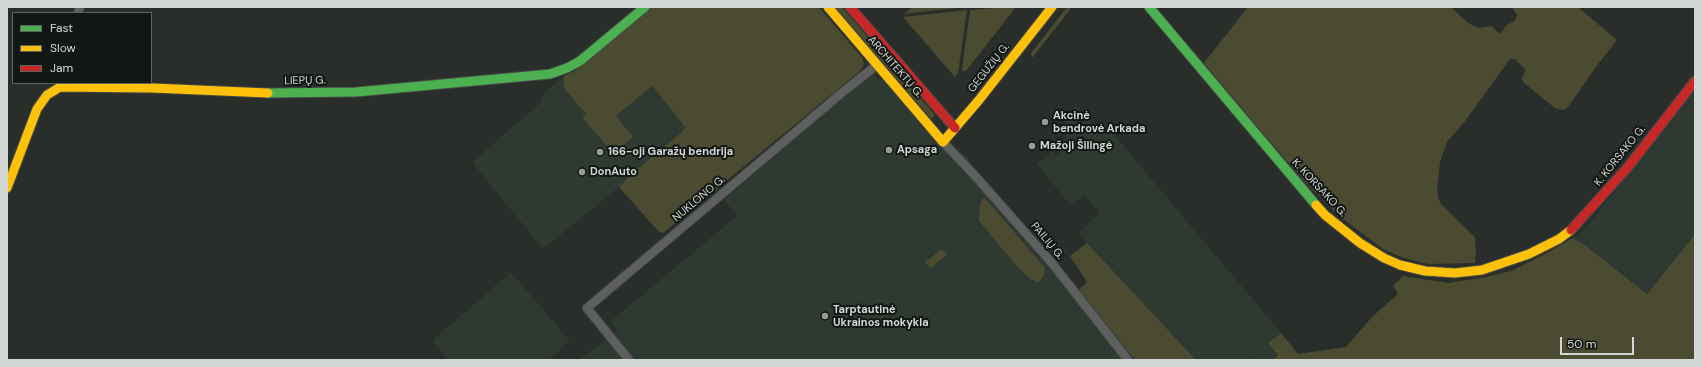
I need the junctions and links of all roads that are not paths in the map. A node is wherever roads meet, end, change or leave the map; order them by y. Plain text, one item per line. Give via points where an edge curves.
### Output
1 (645, 7) edge
2 (828, 7) edge
3 (850, 7) edge
4 (1052, 7) edge
5 (1149, 7) edge
6 (877, 65) junction
7 (1695, 81) edge
8 (60, 85) edge
9 (955, 128) junction
10 (944, 142) junction
11 (7, 188) edge
12 (629, 360) edge
13 (1128, 360) edge

1 - 8 street, LIEPŲ G. via 580,61 550,74 356,92 250,93
2 - 6 street, ARCHITEKTŲ G.
3 - 9 street, ARCHITEKTŲ G.
4 - 9 street, GEGUŽIŲ G.
5 - 7 street, K. KORSAKO G. via 1325,215 1360,243 1384,258 1425,271 1455,273 1482,270 1505,263 1559,239 1573,229 1632,162
6 - 10 street, ARCHITEKTŲ G.
6 - 12 street, NUKLONO G. via 587,308
8 - 11 street, LIEPŲ G. via 47,95 37,109
9 - 10 street, GEGUŽIŲ G.
10 - 13 street, PAILIŲ G. via 1051,262

